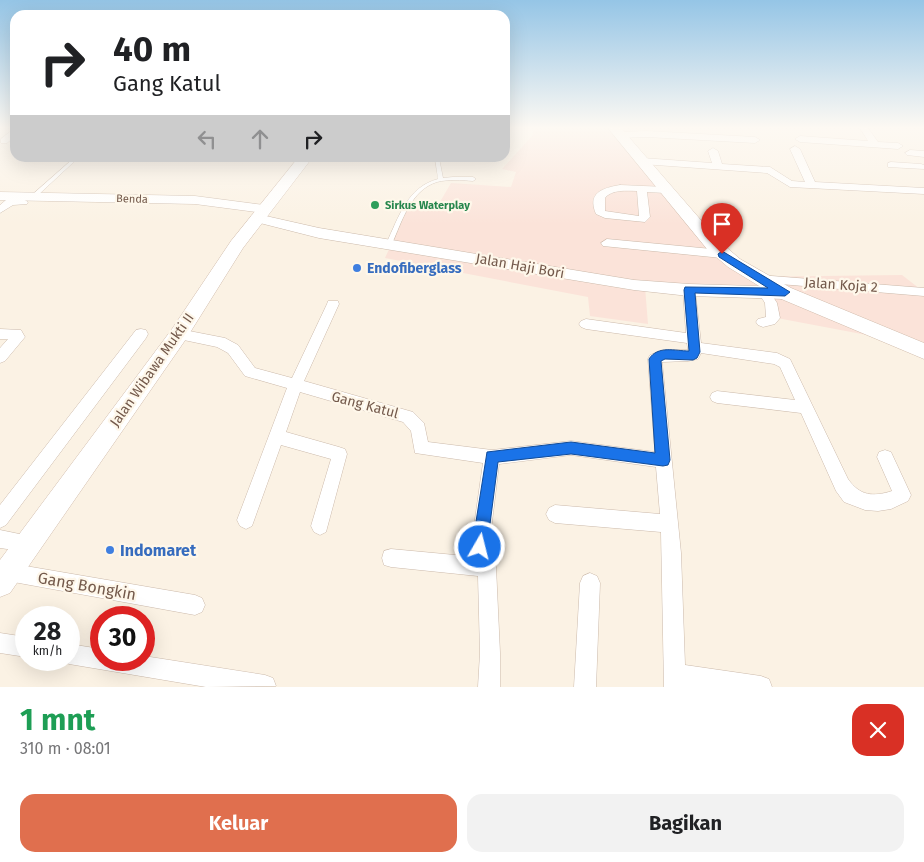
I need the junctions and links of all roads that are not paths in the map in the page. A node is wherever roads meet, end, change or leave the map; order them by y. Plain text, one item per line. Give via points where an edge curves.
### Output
1 (716, 160) edge
2 (800, 160) edge
3 (642, 161) joint
4 (71, 162) edge
5 (302, 162) edge
6 (438, 162) edge
7 (891, 165) dead end
8 (718, 166) junction
9 (923, 169) edge
10 (441, 180) junction
11 (473, 180) dead end
12 (812, 186) junction
13 (642, 189) junction
14 (666, 190) junction
15 (924, 191) edge
16 (29, 199) junction
17 (3, 200) edge
18 (0, 210) edge
19 (260, 213) junction
20 (607, 243) dead end
21 (389, 244) junction
22 (722, 254) junction
23 (761, 286) junction
24 (689, 290) junction
25 (924, 292) edge
26 (334, 304) dead end
27 (763, 322) dead end
28 (586, 324) dead end
29 (0, 334) edge
30 (141, 334) dead end
31 (179, 334) junction
32 (694, 343) junction
33 (924, 351) edge
34 (0, 357) edge
35 (296, 386) junction
36 (717, 397) dead end
37 (804, 406) junction
38 (277, 437) junction
39 (492, 456) junction
40 (885, 456) dead end
41 (663, 460) junction
42 (555, 514) dead end
43 (0, 520) edge
44 (246, 520) dead end
45 (669, 524) junction
46 (320, 526) dead end
47 (0, 539) edge
48 (480, 547) dead end
49 (391, 558) dead end
50 (10, 564) edge
51 (590, 583) dead end
52 (195, 605) dead end
53 (0, 643) edge
54 (15, 645) edge
55 (155, 668) edge
56 (676, 681) edge
57 (265, 686) edge
58 (489, 687) edge
59 (585, 687) edge
60 (761, 687) edge

1 - 8 street
2 - 12 street
3 - 8 street
3 - 14 main road
4 - 16 lane
5 - 19 main road, Jalan Wibawa Mukti II
6 - 10 lane
7 - 9 street
8 - 12 street via 770,170 790,184
10 - 11 lane
10 - 21 lane via 424,185 415,192
12 - 15 street
13 - 13 street via 645,217 641,220 600,212 603,193 612,189
13 - 14 street
14 - 22 main road
16 - 17 street, Benda
16 - 19 street, Benda via 195,200
17 - 18 street
19 - 21 street, Jalan Haji Bori via 320,233
19 - 31 main road, Jalan Wibawa Mukti II
20 - 22 street
21 - 24 street, Jalan Haji Bori via 634,285
22 - 23 main road
23 - 24 street, Jalan Haji Bori
23 - 25 street, Jalan Koja 2
23 - 27 street via 773,310 773,318
23 - 33 main road via 785,292
24 - 32 street
26 - 35 street
28 - 32 street
29 - 34 street via 16,334 18,337
30 - 43 street
31 - 35 street, Gang Katul via 220,342 233,349 250,372
31 - 50 main road, Jalan Wibawa Mukti II
32 - 37 street via 782,361
32 - 41 street via 693,355 663,354 655,359
35 - 38 street
35 - 39 street, Gang Katul via 408,417 418,428 421,448
36 - 37 street
37 - 40 street via 842,485 851,496 870,502 893,501 902,495
38 - 44 street
38 - 46 street via 338,454
39 - 41 street, Gang Katul via 571,448
39 - 48 street
41 - 45 street
42 - 45 street
45 - 56 street
47 - 50 street, Gang Bongkin
49 - 58 street via 487,567
50 - 52 street, Gang Bongkin
51 - 59 street
53 - 54 street
55 - 57 street
56 - 60 street

